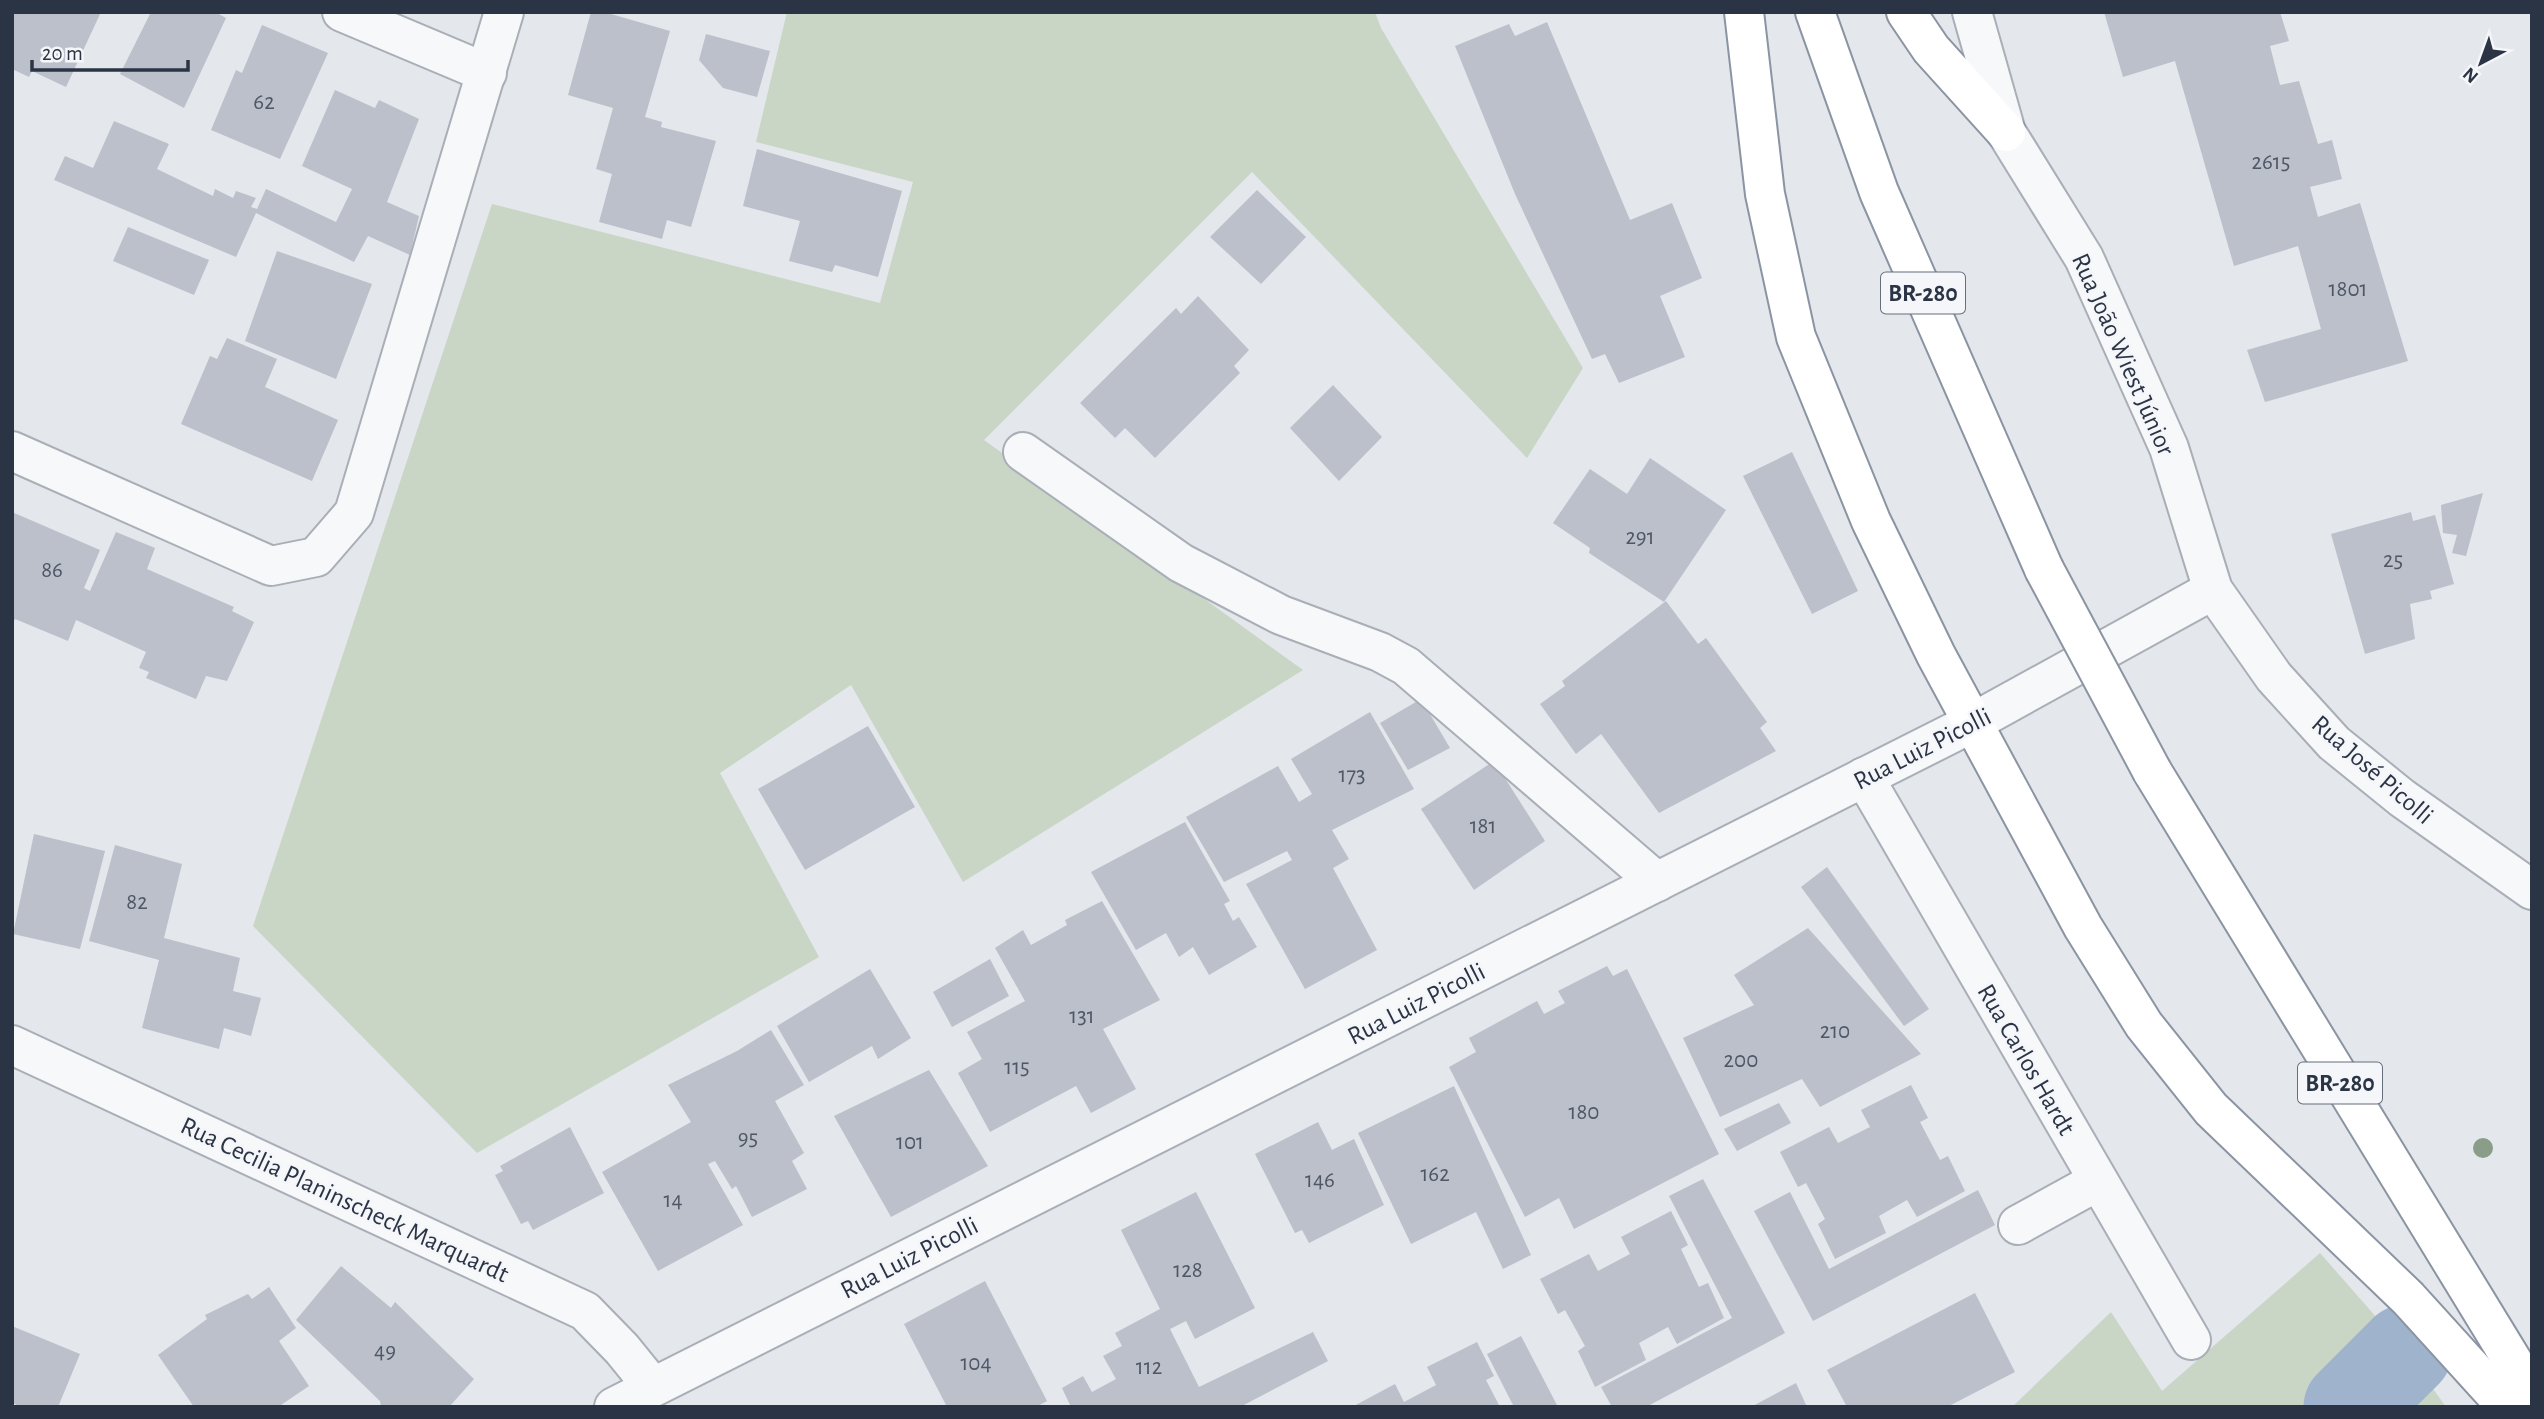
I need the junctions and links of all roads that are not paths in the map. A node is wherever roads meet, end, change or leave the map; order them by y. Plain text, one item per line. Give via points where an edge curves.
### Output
1 (342, 12) edge
2 (504, 12) edge
3 (1744, 12) edge
4 (1815, 12) edge
5 (1906, 12) edge
6 (1972, 12) edge
7 (487, 73) junction
8 (2006, 132) junction
9 (12, 451) edge
10 (1023, 452) dead end
11 (2213, 590) junction
12 (1972, 723) junction
13 (1864, 777) junction
14 (1657, 882) junction
15 (2532, 890) edge
16 (12, 1045) edge
17 (2098, 1181) junction
18 (2018, 1224) dead end
19 (2191, 1339) dead end
20 (652, 1386) junction
21 (2532, 1393) edge
22 (614, 1407) edge
23 (2507, 1407) edge

1 - 7 street
2 - 7 street
3 - 12 highway via 1765,194 1796,337 1871,521
4 - 21 highway, BR-280, bridge via 1879,192 2044,569 2152,771
5 - 8 highway via 1931,49
6 - 8 street, Rua João Wiest Júnior
7 - 9 street via 354,513 316,557 271,566
8 - 11 street, Rua João Wiest Júnior via 2084,258 2169,448
10 - 14 street via 1181,563 1281,615 1406,666
11 - 12 street, Rua Luiz Picolli
11 - 15 street, Rua José Picolli via 2274,677 2334,743
12 - 13 street, Rua Luiz Picolli
12 - 23 highway via 2083,927 2144,1025 2211,1109 2408,1298
13 - 14 street, Rua Luiz Picolli
13 - 17 street, Rua Carlos Hardt
14 - 20 street, Rua Luiz Picolli
16 - 20 street, Rua Cecilia Planinscheck Marquardt via 586,1311
17 - 18 street
17 - 19 street, Rua Carlos Hardt
20 - 22 street, Rua Luiz Picolli

